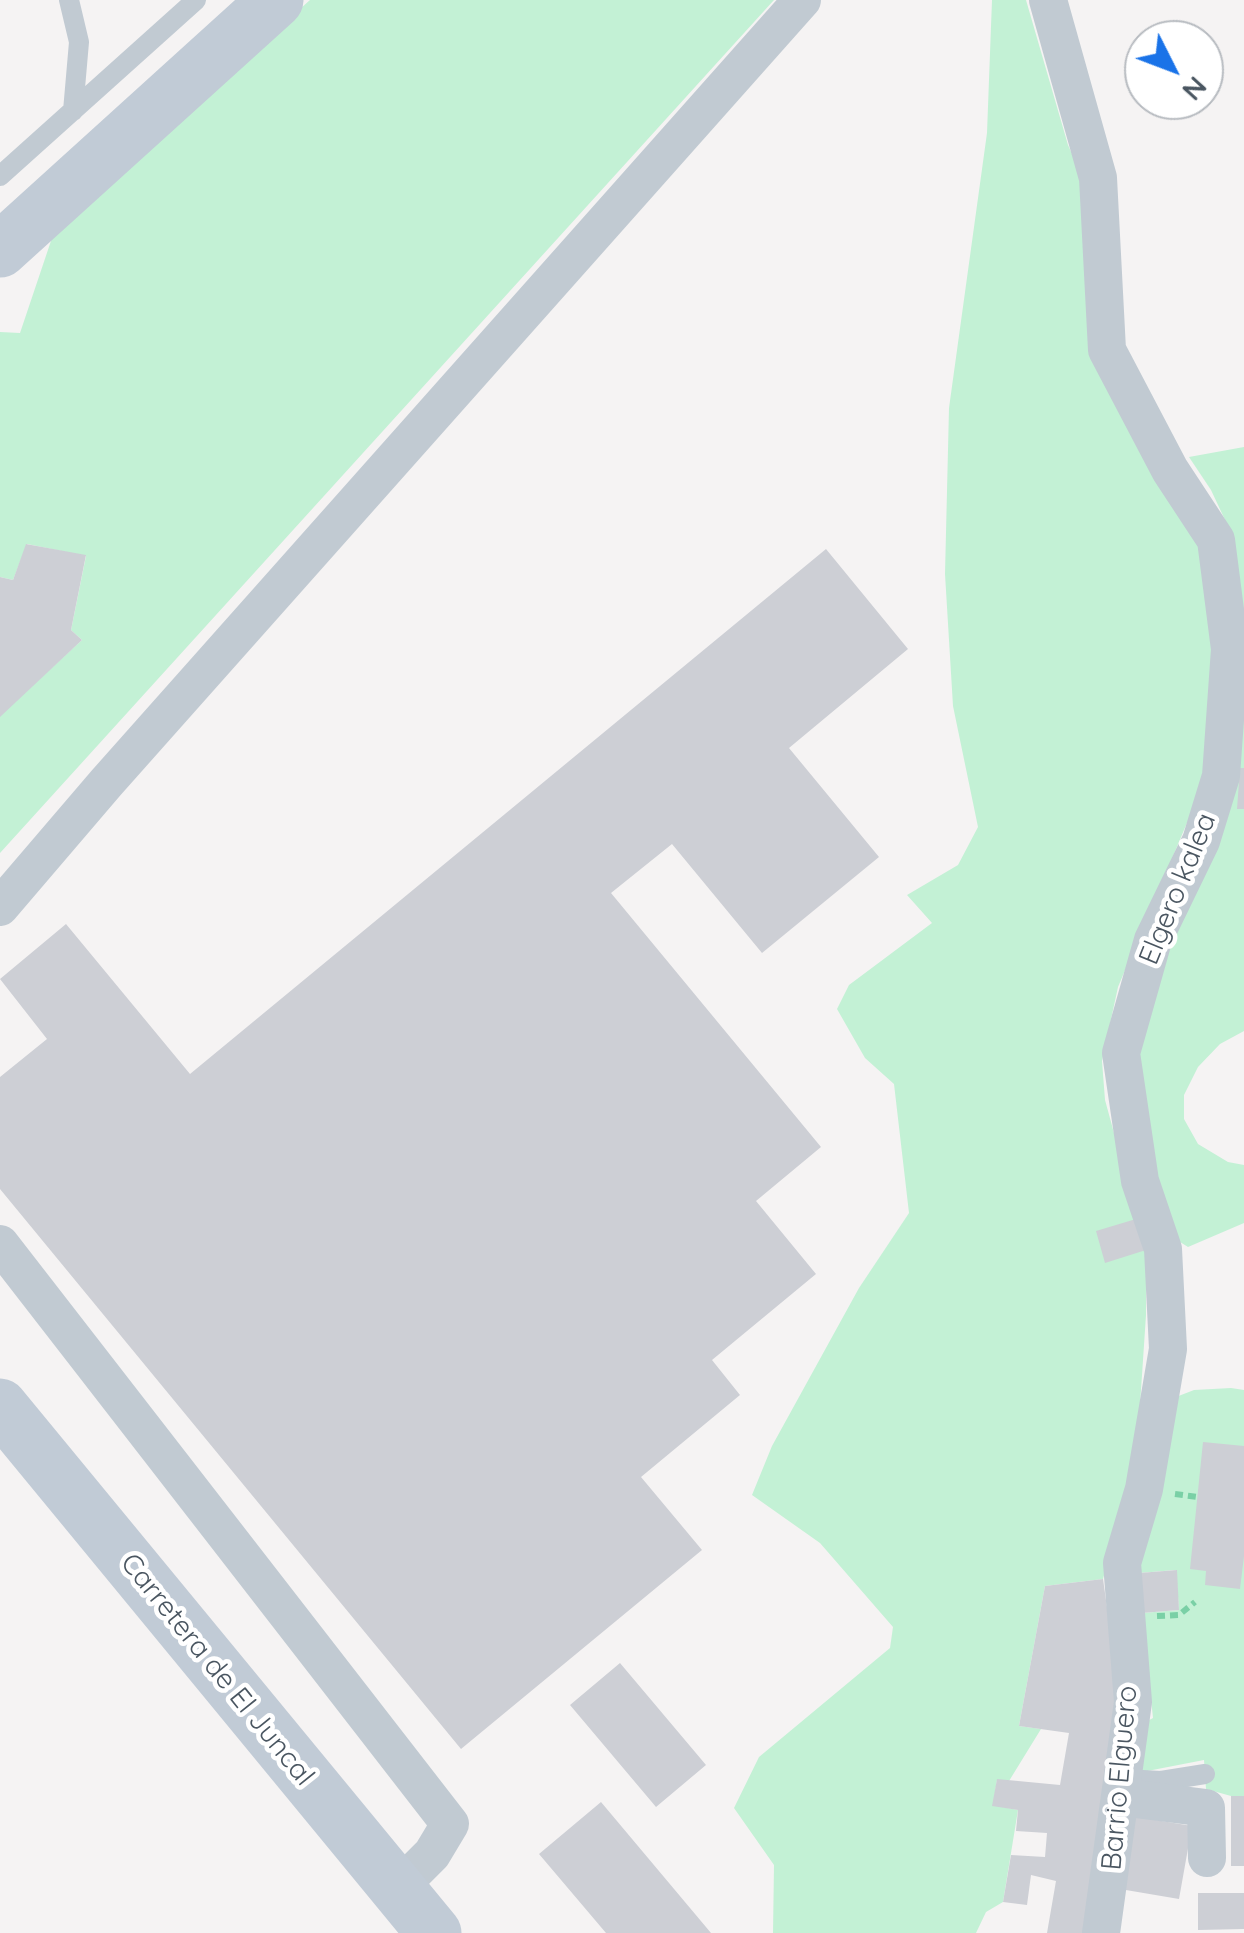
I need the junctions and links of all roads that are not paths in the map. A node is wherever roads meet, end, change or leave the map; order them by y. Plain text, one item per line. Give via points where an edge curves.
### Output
1 (69, 0) edge
2 (196, 0) edge
3 (276, 0) edge
4 (802, 0) edge
5 (1048, 0) edge
6 (72, 111) junction
7 (0, 176) edge
8 (0, 250) edge
9 (0, 907) edge
10 (0, 1244) edge
11 (0, 1406) edge
12 (1122, 1563) joint
13 (1205, 1774) dead end
14 (1122, 1788) junction
15 (1207, 1858) dead end
16 (398, 1911) edge
17 (434, 1933) edge
18 (1101, 1933) edge

1 - 6 lane via 80,42
2 - 6 lane
3 - 8 street
4 - 9 street
5 - 12 street, Elgero kalea via 1098,178 1107,350 1170,470 1216,540 1230,649 1221,776 1201,840 1153,940 1121,1054 1140,1181 1162,1249 1168,1348 1144,1489
6 - 7 lane
10 - 16 street via 450,1824
11 - 16 street, Carretera de El Juncal via 338,1818
12 - 14 street, Barrio Elguero via 1133,1702
13 - 14 lane
14 - 15 street via 1206,1808
14 - 18 street, Barrio Elguero
16 - 17 street, Carretera de El Juncal

